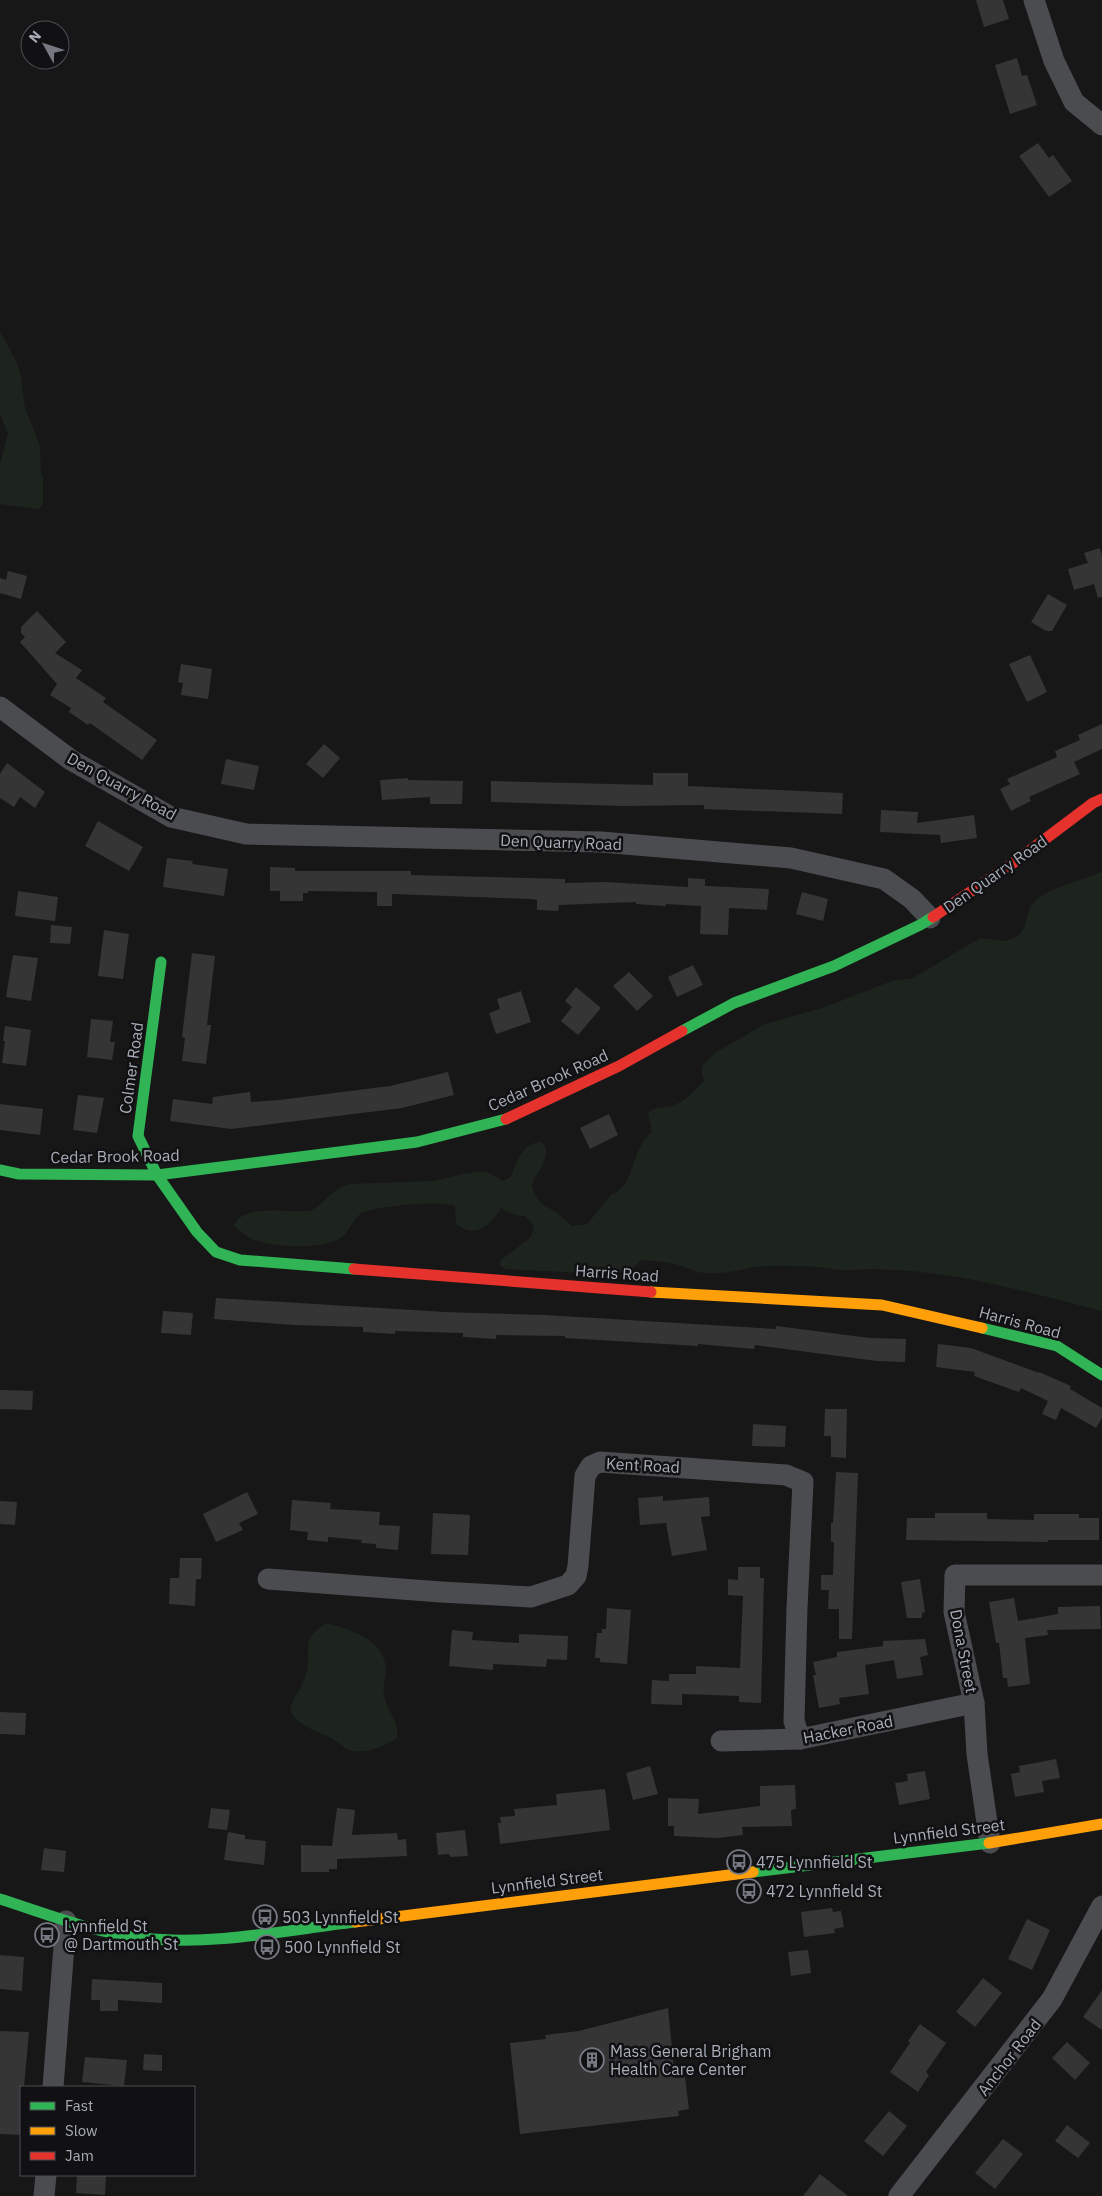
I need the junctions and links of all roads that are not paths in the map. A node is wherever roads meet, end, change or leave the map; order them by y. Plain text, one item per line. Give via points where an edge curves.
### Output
1 (1034, 0) edge
2 (1102, 124) edge
3 (0, 707) edge
4 (1102, 799) edge
5 (930, 918) junction
6 (161, 962) dead end
7 (0, 1170) edge
8 (157, 1175) junction
9 (1102, 1375) edge
10 (1102, 1575) edge
11 (268, 1578) dead end
12 (974, 1703) junction
13 (800, 1739) junction
14 (721, 1741) dead end
15 (1102, 1824) edge
16 (990, 1843) junction
17 (0, 1899) edge
18 (1102, 1906) edge
19 (66, 1921) junction
20 (53, 2086) edge
21 (46, 2176) edge
22 (44, 2196) edge
23 (899, 2196) edge

1 - 2 street via 1054,61 1074,102
3 - 5 street, Den Quarry Road via 71,760 171,817 246,834 601,842 791,858 884,879 912,899
4 - 5 street, Den Quarry Road
5 - 8 street, Cedar Brook Road via 834,966 734,1003 619,1066 506,1119 417,1142
6 - 8 street, Colmer Road via 138,1136
7 - 8 street, Cedar Brook Road via 19,1174
8 - 9 street, Harris Road via 206,1242 216,1252 240,1260 882,1305 1057,1346
10 - 12 street, Dona Street via 954,1575 954,1612
11 - 13 street, Kent Road via 532,1596 568,1585 576,1576 585,1476 591,1466 600,1462 786,1475 803,1482 794,1712
12 - 13 street, Hacker Road
12 - 16 street, Dona Street via 977,1754
13 - 14 street, Hacker Road
15 - 16 street, Lynnfield Street
16 - 19 street, Lynnfield Street via 209,1940 170,1941 121,1935
17 - 19 street, Lynnfield Street
18 - 23 street, Anchor Road via 1052,1999
19 - 20 street
21 - 22 street

